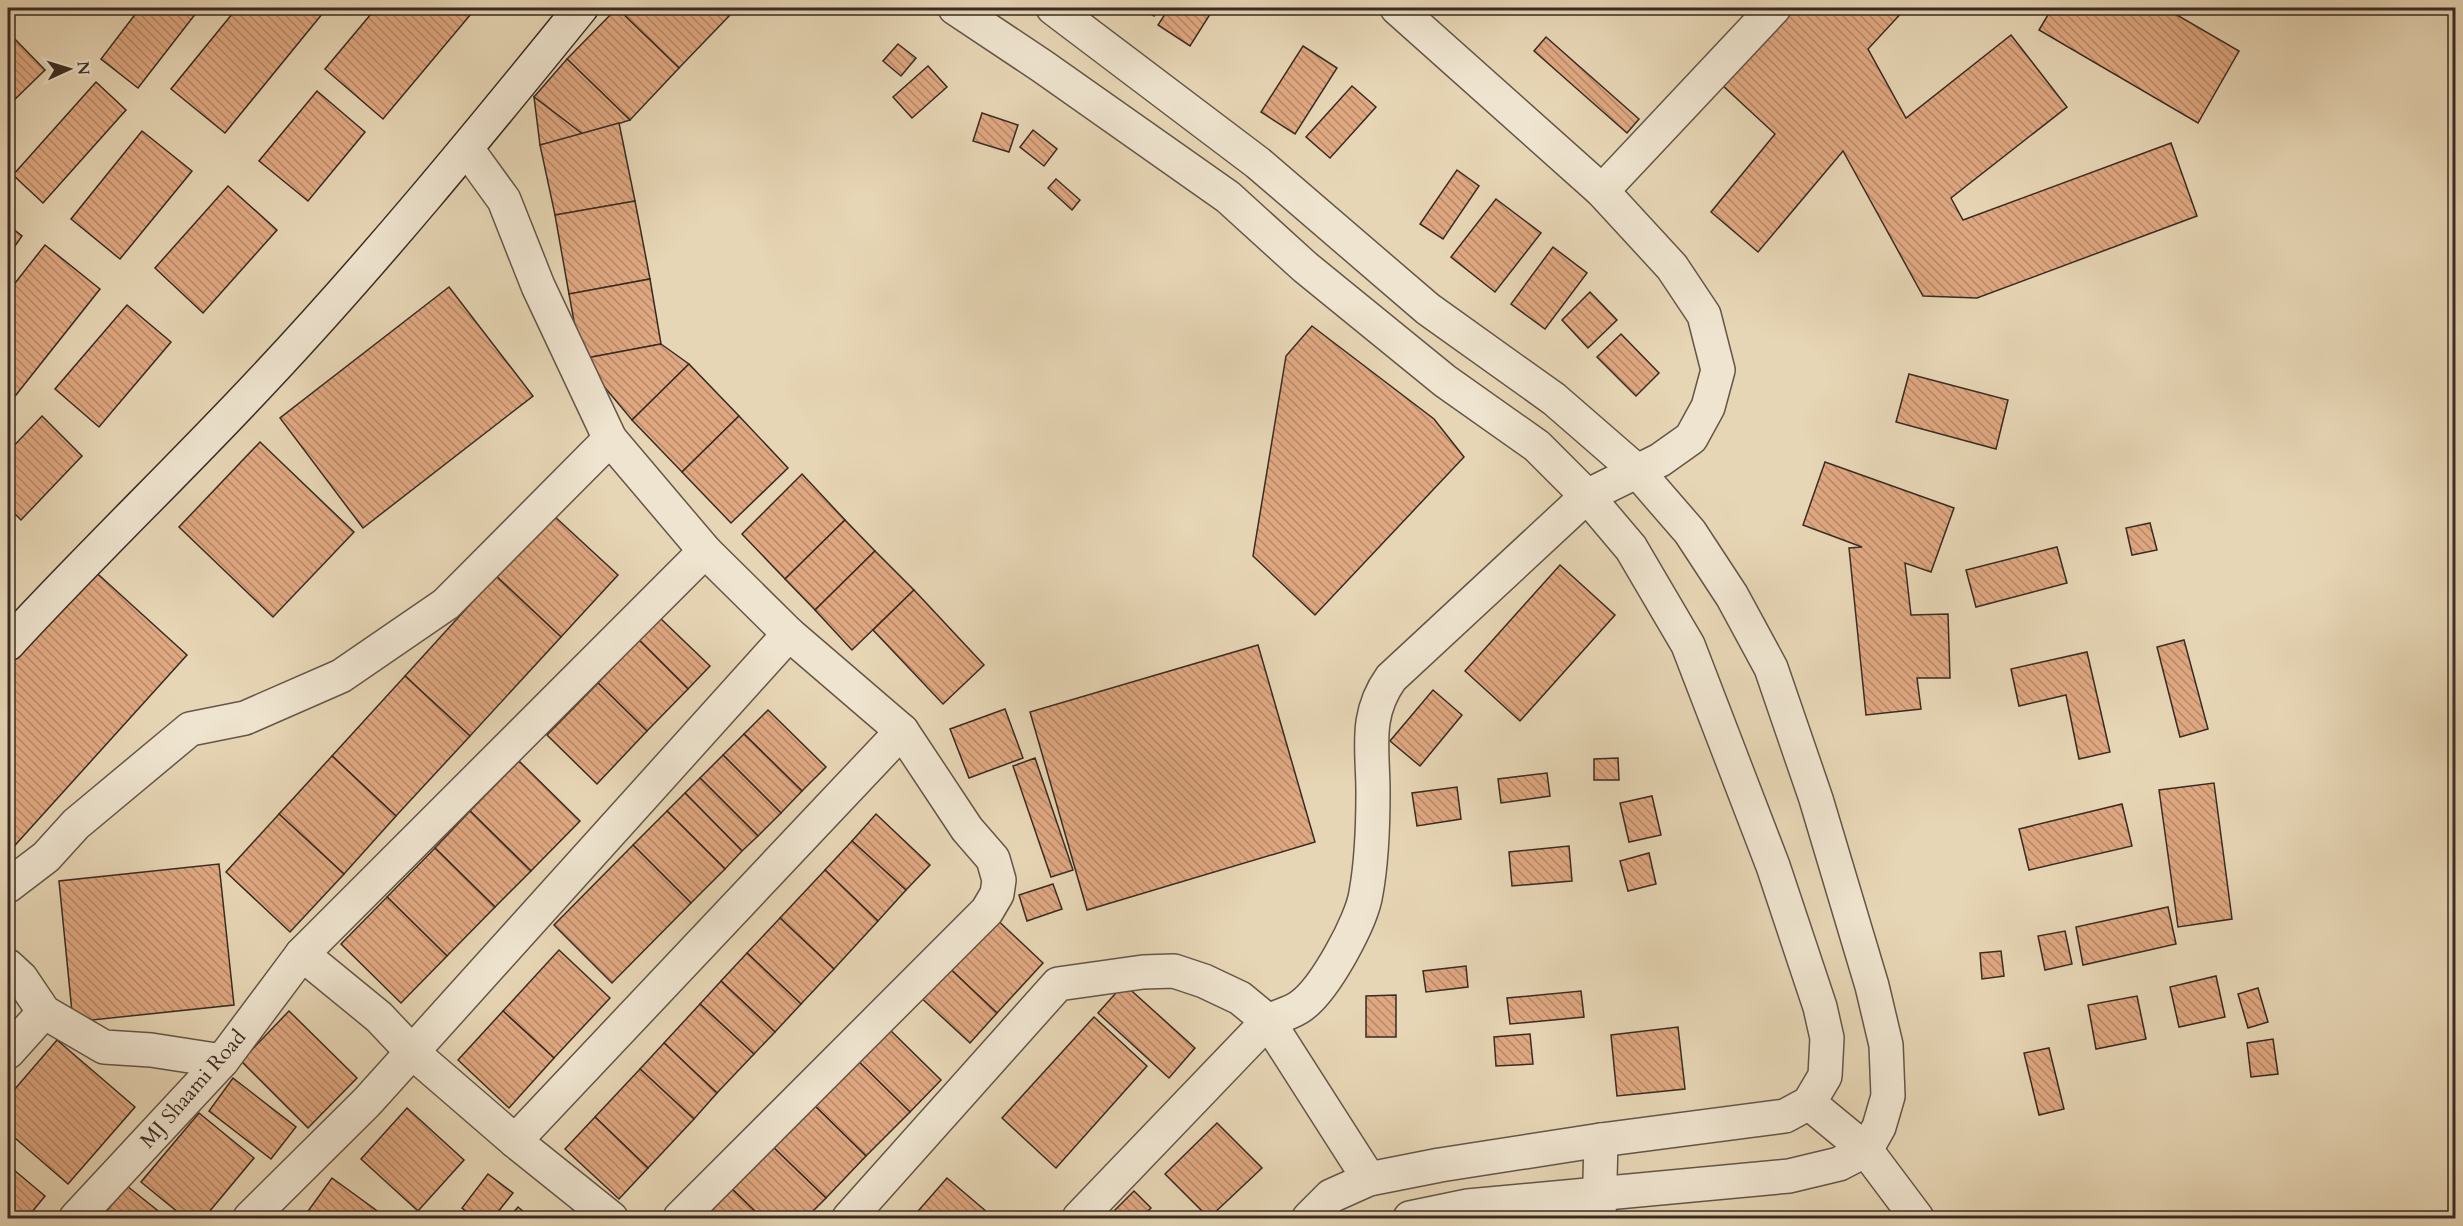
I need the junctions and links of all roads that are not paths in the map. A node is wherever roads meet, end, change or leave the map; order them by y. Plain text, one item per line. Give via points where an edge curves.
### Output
1 (580, 8) edge
2 (955, 8) edge
3 (1053, 8) edge
4 (1397, 8) edge
5 (1774, 8) edge
6 (467, 149) junction
7 (1258, 162) junction
8 (1602, 191) junction
9 (1228, 197) junction
10 (610, 439) junction
11 (1638, 472) junction
12 (1587, 496) junction
13 (705, 551) junction
14 (789, 634) junction
15 (8, 644) edge
16 (902, 731) junction
17 (8, 886) edge
18 (302, 954) junction
19 (8, 966) edge
20 (44, 1012) junction
21 (1268, 1021) junction
22 (8, 1052) edge
23 (412, 1052) junction
24 (222, 1061) junction
25 (1809, 1103) junction
26 (1601, 1140) junction
27 (515, 1141) junction
28 (1866, 1150) junction
29 (1369, 1179) junction
30 (1600, 1206) edge
31 (76, 1218) edge
32 (250, 1218) edge
33 (611, 1218) edge
34 (680, 1218) edge
35 (849, 1218) edge
36 (1079, 1218) edge
37 (1308, 1218) edge
38 (1410, 1218) edge
39 (1917, 1218) edge

1 - 6 street
2 - 9 street
3 - 7 street
4 - 8 street
5 - 8 street
6 - 10 street via 504,200 538,286
6 - 15 street via 263,380
7 - 9 street
7 - 11 street via 1428,309 1554,399
8 - 11 street via 1672,267 1704,315 1718,370 1708,407 1691,438
9 - 12 street via 1305,267 1445,381 1537,446
10 - 13 street
10 - 17 street via 446,604 341,676 245,718 190,729 76,824 46,858
11 - 12 street
11 - 28 street via 1690,532 1772,669 1816,799 1886,1045 1888,1096 1879,1127
12 - 21 street via 1420,650 1380,694 1370,733 1373,828 1366,895 1344,950 1323,984 1301,1007
12 - 25 street via 1631,548 1688,645 1773,866 1827,1038 1825,1076
13 - 14 street
13 - 18 street, MJ Shaami Road
14 - 16 street
14 - 23 street
16 - 27 street
16 - 34 street via 967,829 993,859 999,880 997,894 987,911
18 - 23 street via 379,1017
18 - 24 street, MJ Shaami Road
19 - 20 street
20 - 22 street
20 - 24 street via 104,1047
21 - 29 street
21 - 35 street via 1240,998 1174,971 1058,984
21 - 36 street
23 - 27 street
23 - 32 street
24 - 31 street, MJ Shaami Road
25 - 26 street via 1785,1116
25 - 28 street
26 - 29 street
26 - 30 street
27 - 33 street
28 - 30 street via 1839,1164 1789,1176
28 - 39 street
29 - 37 street via 1331,1196
30 - 38 street via 1468,1206

